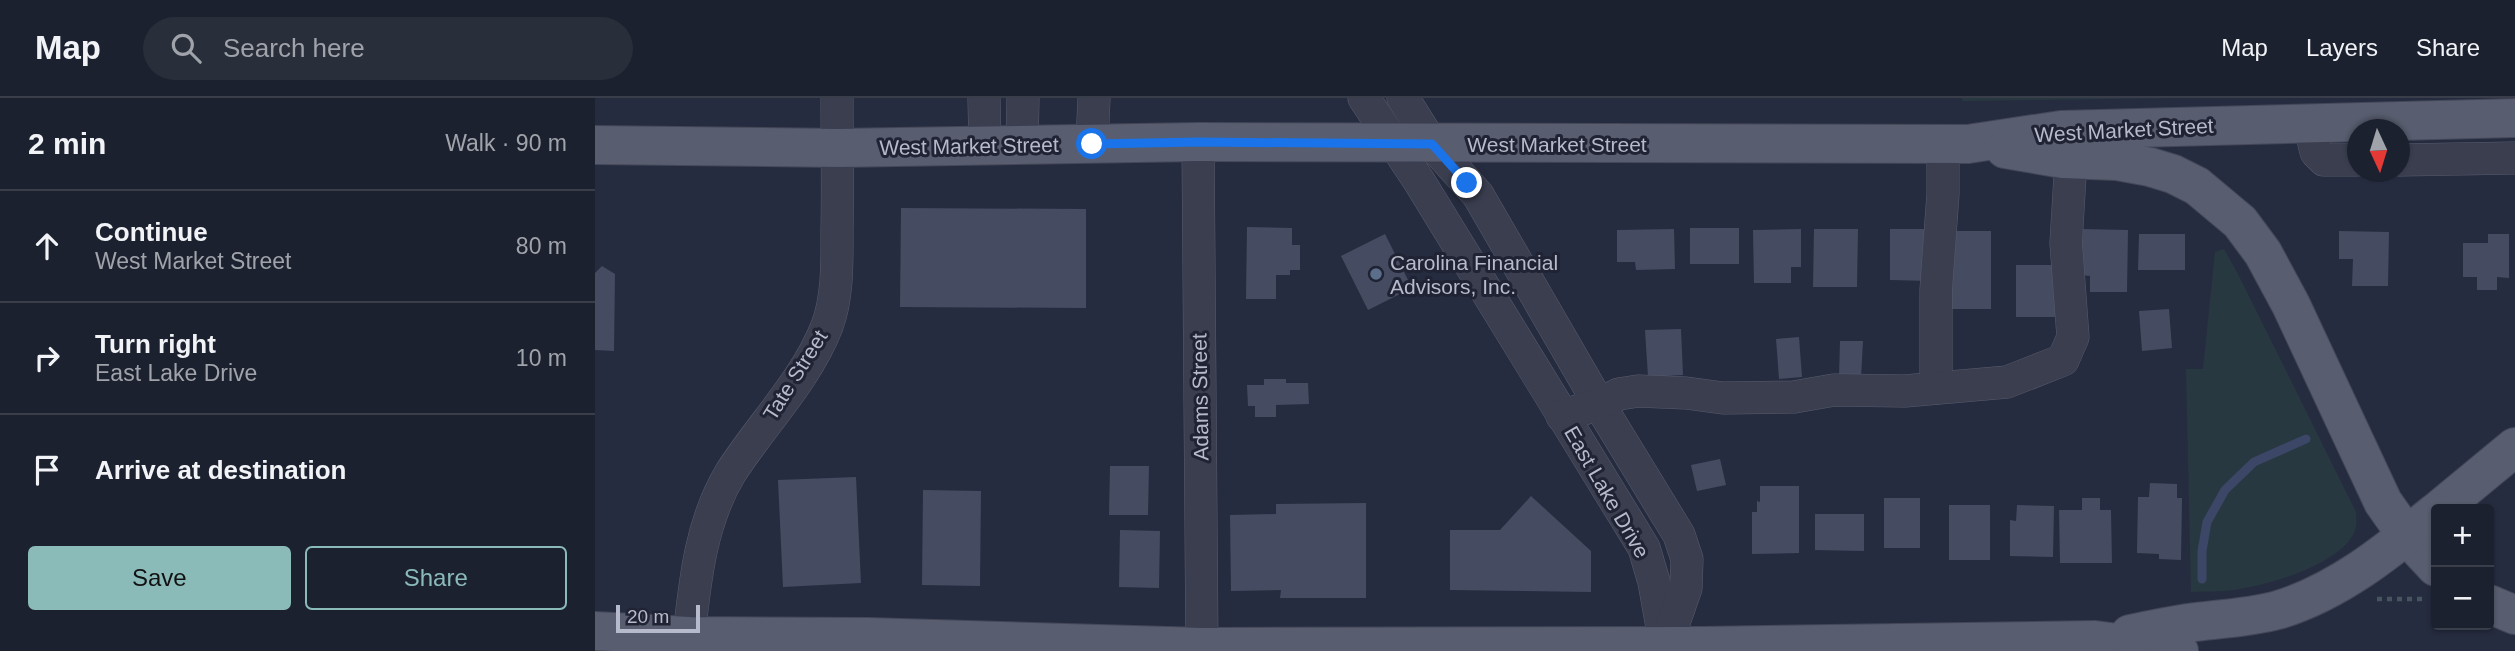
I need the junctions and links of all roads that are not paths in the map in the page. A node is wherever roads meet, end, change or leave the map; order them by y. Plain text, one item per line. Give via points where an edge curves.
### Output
1 (837, 98) edge
2 (984, 98) edge
3 (1023, 98) edge
4 (1094, 98) edge
5 (1364, 98) edge
6 (1403, 98) edge
7 (2515, 118) edge
8 (2309, 123) junction
9 (1198, 142) junction
10 (1092, 144) junction
11 (1393, 144) junction
12 (1432, 144) junction
13 (1955, 144) junction
14 (595, 145) edge
15 (1004, 146) junction
16 (838, 148) junction
17 (2515, 158) edge
18 (2071, 159) junction
19 (2347, 160) edge
20 (2410, 160) edge
21 (1555, 327) junction
22 (1523, 352) junction
23 (1936, 388) junction
24 (1599, 404) junction
25 (1562, 416) junction
26 (2515, 447) edge
27 (2446, 504) edge
28 (2431, 517) edge
29 (2407, 536) junction
30 (2431, 575) edge
31 (2494, 606) edge
32 (2515, 615) edge
33 (595, 631) edge
34 (689, 636) junction
35 (2095, 640) junction
36 (1690, 647) edge
37 (1801, 648) edge
38 (1202, 649) edge
39 (2179, 651) edge

1 - 16 street, Tate Street
2 - 15 street
3 - 15 street
4 - 10 street
5 - 11 street, East Lake Drive
6 - 12 street, East Lake Drive
7 - 8 main road, West Market Street
8 - 13 main road, West Market Street via 2061,130
8 - 19 street via 2316,152 2324,160
9 - 10 main road, West Market Street
9 - 11 main road, West Market Street
9 - 38 street, Adams Street
10 - 15 main road, West Market Street
11 - 12 main road, West Market Street
11 - 22 street, East Lake Drive
12 - 13 main road, West Market Street
12 - 21 street, East Lake Drive via 1478,195
13 - 18 main road
13 - 23 street via 1944,194 1936,290
14 - 16 main road, West Market Street
15 - 16 main road, West Market Street
16 - 34 street, Tate Street via 837,264 828,324 803,371 718,496 703,543
17 - 20 street
18 - 23 street via 2066,243 2073,337 2063,360 2007,382
18 - 29 main road via 2117,161 2173,174 2197,186 2240,222 2263,253 2383,502
21 - 22 street
21 - 24 street, East Lake Drive
22 - 25 street, East Lake Drive
23 - 24 street via 1834,390 1782,397 1638,391
24 - 25 street
24 - 36 street, East Lake Drive via 1679,535 1687,559
25 - 36 street, East Lake Drive via 1644,548 1654,582
26 - 27 main road
28 - 29 main road
29 - 30 main road
29 - 35 main road via 2355,575 2306,600 2238,618
31 - 32 main road
33 - 34 main road
34 - 38 main road via 868,637
35 - 37 main road
35 - 39 main road
36 - 37 main road
36 - 38 main road

